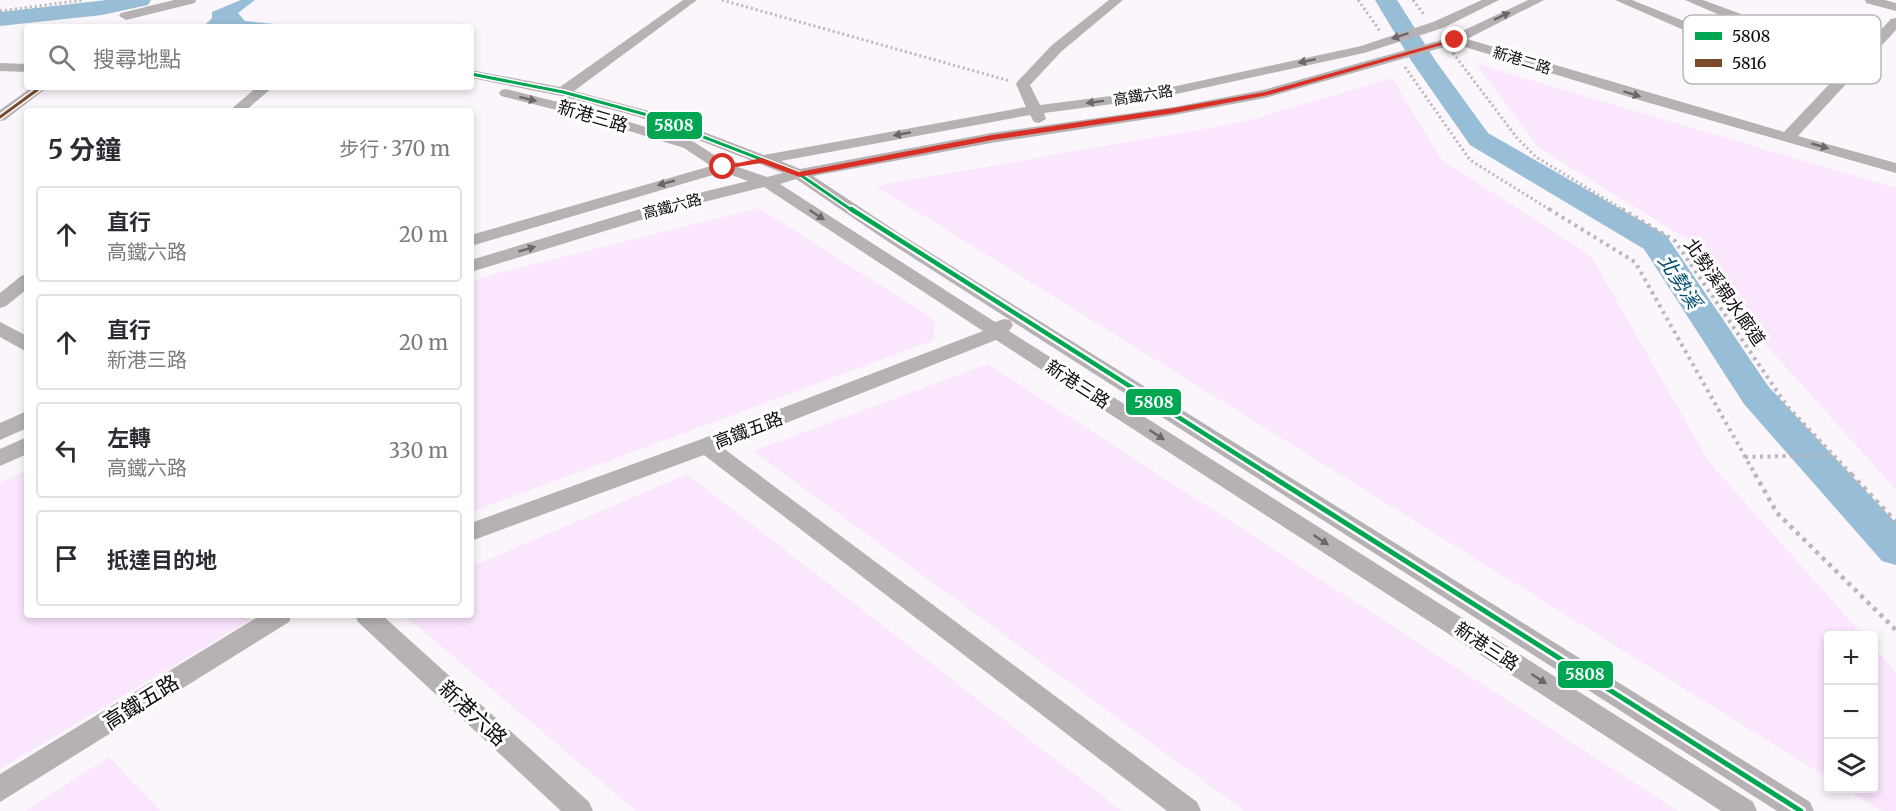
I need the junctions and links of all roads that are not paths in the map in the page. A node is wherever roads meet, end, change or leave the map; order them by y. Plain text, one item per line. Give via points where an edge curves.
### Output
1 (141, 0) edge
2 (190, 0) edge
3 (691, 0) edge
4 (1117, 0) edge
5 (1493, 0) edge
6 (1538, 0) edge
7 (1621, 0) edge
8 (1691, 0) edge
9 (1871, 0) edge
10 (1896, 7) edge
11 (128, 14) junction
12 (1731, 15) edge
13 (1432, 22) junction
14 (1896, 22) edge
15 (117, 24) edge
16 (1683, 25) edge
17 (1881, 38) edge
18 (1457, 40) junction
19 (0, 67) edge
20 (24, 69) edge
21 (474, 75) edge
22 (1837, 84) edge
23 (474, 88) edge
24 (37, 90) edge
25 (262, 90) edge
26 (563, 92) junction
27 (240, 108) edge
28 (1034, 110) junction
29 (0, 117) edge
30 (1045, 129) junction
31 (1794, 132) junction
32 (1896, 156) edge
33 (762, 160) junction
34 (723, 167) junction
35 (1896, 168) edge
36 (799, 174) junction
37 (768, 183) junction
38 (474, 240) edge
39 (474, 265) edge
40 (24, 282) edge
41 (0, 302) edge
42 (1018, 315) junction
43 (0, 328) edge
44 (995, 331) junction
45 (24, 343) edge
46 (24, 420) edge
47 (0, 432) edge
48 (24, 446) edge
49 (706, 446) junction
50 (0, 458) edge
51 (474, 531) edge
52 (276, 618) edge
53 (369, 618) edge
54 (0, 789) edge
55 (579, 811) edge
56 (1188, 811) edge
57 (1744, 811) edge
58 (1801, 811) edge

1 - 11 street
2 - 11 street
3 - 26 street
4 - 28 street via 1057,48 1023,84
5 - 13 street, 高鐵六路
18 -> 6 street, 高鐵六路
7 - 16 street
8 - 12 street
9 - 10 street
11 - 15 street
13 - 18 street, 新港二路
13 -> 28 street, 高鐵六路 via 1364,49 1158,93
14 - 17 street
18 - 30 street, 高鐵六路 via 1265,94
18 - 31 street, 新港二路 via 1651,99
19 - 20 street
21 - 26 street, 新港三路
22 - 31 street
23 -> 34 street, 新港三路 via 589,114 689,145
24 - 29 street
25 - 27 street
26 - 33 street, 新港三路 via 644,114
28 - 30 street
28 -> 33 street, 高鐵六路
30 - 36 street, 高鐵六路
31 - 32 street, 新港二路
31 -> 35 street, 新港二路
33 - 34 street, 高鐵六路
33 - 36 street, 新港三路
34 - 37 street, 新港三路
34 -> 38 street, 高鐵六路
36 - 37 street, 高鐵六路
36 - 42 street, 新港三路
39 -> 37 street, 高鐵六路 via 676,204
37 -> 44 street, 新港三路
40 - 41 street
42 - 44 street, 高鐵五路
42 - 58 street, 新港三路
43 - 45 street
44 - 49 street, 高鐵五路 via 985,339
44 -> 57 street, 新港三路
46 - 47 street
48 - 50 street
49 - 51 street, 高鐵五路
49 - 56 street
52 - 54 street, 高鐵五路
53 - 55 street, 新港六路

